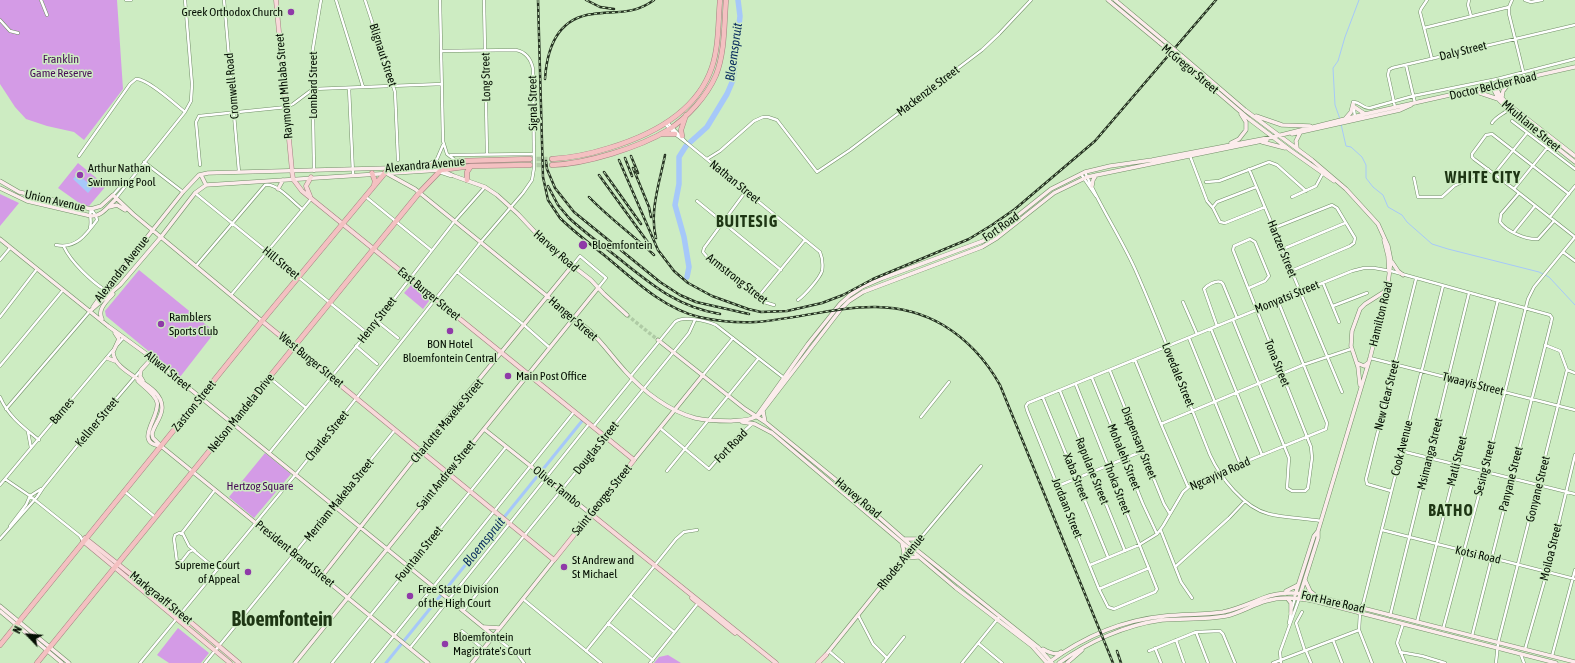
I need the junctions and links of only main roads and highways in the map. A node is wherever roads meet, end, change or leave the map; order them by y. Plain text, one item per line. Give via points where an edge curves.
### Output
1 (276, 0) edge
2 (720, 0) edge
3 (726, 0) edge
4 (1108, 0) edge
5 (1115, 0) edge
6 (1180, 58) junction
7 (1575, 67) edge
8 (1510, 82) junction
9 (1494, 85) junction
10 (1472, 91) junction
11 (1501, 99) junction
12 (1413, 104) junction
13 (1510, 108) junction
14 (1240, 111) junction
15 (1251, 114) junction
16 (1365, 114) junction
17 (686, 115) junction
18 (1355, 118) junction
19 (1343, 121) junction
20 (1331, 125) junction
21 (1319, 126) junction
22 (1300, 133) junction
23 (675, 134) road end
24 (656, 136) junction
25 (682, 136) road end
26 (1280, 136) junction
27 (1274, 138) junction
28 (1259, 142) junction
29 (1225, 146) junction
30 (1297, 148) junction
31 (1290, 150) junction
32 (1575, 156) edge
33 (530, 159) tunnel mouth
34 (552, 159) tunnel mouth
35 (1575, 162) edge
36 (441, 163) junction
37 (530, 165) tunnel mouth
38 (552, 165) tunnel mouth
39 (471, 166) junction
40 (389, 168) junction
41 (440, 171) junction
42 (292, 172) junction
43 (1324, 172) junction
44 (372, 173) junction
45 (385, 173) junction
46 (1097, 174) junction
47 (201, 175) junction
48 (311, 177) junction
49 (293, 179) junction
50 (283, 180) junction
51 (467, 180) junction
52 (0, 181) edge
53 (206, 184) junction
54 (374, 186) junction
55 (1092, 186) road end
56 (0, 188) edge
57 (278, 189) road end
58 (419, 193) junction
59 (112, 195) joint
60 (40, 198) junction
61 (116, 199) junction
62 (311, 199) junction
63 (39, 203) junction
64 (1363, 207) junction
65 (107, 208) junction
66 (133, 214) junction
67 (343, 225) junction
68 (153, 230) junction
69 (161, 237) junction
70 (0, 239) edge
71 (974, 245) junction
72 (374, 249) junction
73 (975, 250) junction
74 (1391, 261) junction
75 (572, 266) junction
76 (1390, 271) junction
77 (1403, 275) road end
78 (120, 285) junction
79 (598, 288) junction
80 (547, 296) junction
81 (1376, 298) junction
82 (1384, 304) junction
83 (90, 311) junction
84 (627, 315) tunnel mouth
85 (574, 318) junction
86 (262, 321) junction
87 (103, 322) junction
88 (108, 326) junction
89 (659, 340) tunnel mouth
90 (294, 347) junction
91 (502, 353) junction
92 (106, 358) road end
93 (152, 358) junction
94 (1369, 360) junction
95 (116, 361) junction
96 (1357, 363) junction
97 (528, 375) junction
98 (703, 375) junction
99 (135, 377) junction
100 (785, 378) junction
101 (145, 384) junction
102 (1360, 388) junction
103 (201, 397) junction
104 (744, 409) junction
105 (675, 410) junction
106 (763, 411) junction
107 (758, 412) junction
108 (756, 417) junction
109 (731, 421) junction
110 (765, 422) junction
111 (232, 423) junction
112 (484, 428) junction
113 (772, 433) junction
114 (161, 446) junction
115 (421, 450) junction
116 (634, 460) junction
117 (193, 472) junction
118 (449, 473) junction
119 (841, 484) junction
120 (837, 488) junction
121 (590, 514) junction
122 (361, 528) junction
123 (1318, 530) junction
124 (84, 539) junction
125 (905, 539) junction
126 (920, 539) road end
127 (901, 543) junction
128 (387, 549) junction
129 (912, 549) junction
130 (919, 557) junction
131 (904, 559) junction
132 (554, 560) junction
133 (116, 566) junction
134 (322, 576) junction
135 (1305, 580) junction
136 (1300, 582) junction
137 (687, 592) junction
138 (1279, 594) junction
139 (1295, 596) junction
140 (1300, 596) junction
141 (1284, 597) junction
142 (1318, 597) junction
143 (348, 598) junction
144 (0, 606) edge
145 (0, 611) edge
146 (1359, 611) junction
147 (1291, 613) road end
148 (999, 618) junction
149 (18, 623) junction
150 (482, 626) junction
151 (500, 628) junction
152 (494, 636) junction
153 (1083, 640) junction
154 (1091, 643) junction
155 (0, 645) edge
156 (755, 647) junction
157 (1038, 647) junction
158 (49, 649) junction
159 (828, 653) joint
160 (820, 662) edge
161 (1050, 662) edge
162 (1575, 662) edge
163 (37, 663) edge
164 (62, 663) edge
165 (69, 663) edge
166 (230, 663) edge
167 (239, 663) edge
168 (295, 663) edge
169 (428, 663) edge
170 (472, 663) edge
171 (772, 663) edge
172 (776, 663) edge
173 (1058, 663) edge
174 (1067, 663) edge
175 (1555, 663) edge

1 - 42 main road, Raymond Mhlaba Street
2 - 34 highway via 715,55 710,73 692,100 666,123 649,133 625,143 571,158
3 - 17 highway via 718,70 705,94
4 - 6 main road, McGregor Street, bridge
5 - 6 main road, McGregor Street, bridge via 1163,40
6 - 14 main road, McGregor Street
6 - 15 main road, McGregor Street
7 - 8 main road, Doctor Belcher Road
8 - 9 main road, Doctor Belcher Road
8 - 11 main road via 1502,91
9 - 10 main road, Doctor Belcher Road
9 - 11 main road, Mkuhlane Street
10 - 11 main road
10 - 12 main road, Doctor Belcher Road
11 - 13 main road, Mkuhlane Street
12 - 16 main road, Doctor Belcher Road
12 - 18 main road, Doctor Belcher Road via 1400,110
13 - 32 main road, Mkuhlane Street
13 - 35 main road, Mkuhlane Street
14 - 27 main road, McGregor Street
14 - 29 main road via 1246,122 1246,130 1239,139
15 - 21 main road via 1282,125
15 - 26 main road, McGregor Street
16 - 18 main road, Doctor Belcher Road
16 - 19 main road via 1353,105 1351,112
17 - 24 highway via 671,128
17 - 25 highway
18 - 19 main road, Doctor Belcher Road
19 - 20 main road, Doctor Belcher Road
20 - 21 main road, Doctor Belcher Road
20 - 22 main road, Doctor Belcher Road
21 - 26 main road, Doctor Belcher Road
22 - 26 main road, Doctor Belcher Road
22 - 30 main road via 1296,141
23 - 24 highway
24 - 38 highway via 598,157
26 - 27 main road, Fort Road
26 - 30 main road, Hamilton Road
27 - 28 main road, Fort Road
27 - 29 main road, Fort Road
27 - 31 main road, Hamilton Road
28 - 31 main road
28 - 46 main road, Fort Road
29 - 71 main road, Fort Road via 1083,173 1051,189 997,232
30 - 43 main road, Hamilton Road
31 - 43 main road, Hamilton Road
33 - 36 highway, Alexandra Avenue
36 - 40 highway, Alexandra Avenue
36 - 41 highway
37 - 39 highway, Alexandra Avenue
39 - 41 highway, Alexandra Avenue
39 - 51 highway via 467,172
40 - 42 main road, Alexandra Avenue
40 - 45 highway, Zastron Street
41 - 45 main road, Alexandra Avenue
41 - 51 main road, Harvey Road
41 - 58 highway, Nelson Mandela Drive
42 - 47 main road, Alexandra Avenue via 208,172
42 - 49 main road
43 - 64 main road, Hamilton Road
44 - 45 main road, Alexandra Avenue
44 - 48 main road, Alexandra Avenue
44 - 54 highway
45 - 54 highway, Zastron Street
45 - 58 main road, Hanger Street
46 - 55 main road
46 - 73 main road, Fort Road via 1054,193 997,238
47 - 53 main road
47 - 68 main road, Alexandra Avenue via 183,192
48 - 49 main road, Alexandra Avenue
48 - 62 main road via 306,186
49 - 50 main road, Alexandra Avenue
49 - 62 main road, East Burger Street
50 - 53 main road, Alexandra Avenue
50 - 57 main road
51 - 75 main road, Harvey Road via 485,187 511,207 545,243
52 - 60 main road, Union Avenue via 19,192
53 - 69 main road, Alexandra Avenue via 195,193
54 - 67 highway, Zastron Street
56 - 63 main road, Union Avenue
58 - 72 highway, Nelson Mandela Drive
58 - 80 main road, Hanger Street
59 - 60 main road, Union Avenue via 101,206 91,209
59 - 61 main road, West Burger Street
60 - 63 main road
61 - 65 main road, Union Avenue
61 - 66 main road, West Burger Street
62 - 67 main road, East Burger Street
63 - 65 main road, Union Avenue via 89,216 102,214
64 - 74 main road, Hamilton Road via 1382,230
64 - 76 main road, Hamilton Road via 1383,237
65 - 66 main road via 116,205
66 - 68 main road, West Burger Street
67 - 72 main road, East Burger Street
67 - 86 highway, Zastron Street
68 - 69 main road, West Burger Street
68 - 83 main road, Alexandra Avenue
69 - 78 main road, Alexandra Avenue
69 - 86 main road, West Burger Street
70 - 83 main road, Aliwal Street
71 - 73 main road
71 - 100 main road, Fort Road via 883,278 850,294 828,318
72 - 90 highway, Nelson Mandela Drive
72 - 91 main road, East Burger Street
73 - 100 main road, Fort Road via 856,295
74 - 76 main road, Hamilton Road
74 - 77 main road
75 - 79 main road, Harvey Road
75 - 80 main road, Charlotte Maxeke Street
76 - 81 main road, Hamilton Road via 1384,292
76 - 82 main road, Hamilton Road
78 - 83 main road, Alexandra Avenue
78 - 87 main road via 101,309 100,316
79 - 84 main road, Harvey Road
79 - 85 main road, Saint Andrew Street
80 - 85 main road, Hanger Street
80 - 91 main road, Charlotte Maxeke Street
81 - 82 main road
81 - 96 main road via 1365,304 1358,312 1351,336 1351,349
82 - 94 main road, Hamilton Road
83 - 87 main road, Aliwal Street
85 - 97 main road, Saint Andrew Street
85 - 105 main road, Hanger Street via 602,343 643,389
86 - 90 main road, West Burger Street
86 - 103 highway, Zastron Street
87 - 88 main road, Aliwal Street
88 - 93 main road, Aliwal Street
88 - 95 main road via 118,336 113,356
89 - 98 main road, Harvey Road
90 - 111 highway, Nelson Mandela Drive
90 - 115 main road, West Burger Street
91 - 97 main road, East Burger Street
91 - 115 main road, Charlotte Maxeke Street
92 - 95 main road
93 - 101 main road, Kellner Street via 141,370 140,376
93 - 103 main road, Aliwal Street
94 - 96 main road via 1364,366
94 - 102 main road, Hamilton Road
95 - 99 main road
96 - 102 main road
97 - 112 main road, Saint Andrew Street
97 - 116 main road, East Burger Street
98 - 104 main road, Harvey Road
98 - 105 main road, Saint Georges Street
99 - 101 main road
99 - 114 main road, President Brand Street via 156,400 157,409 148,436 155,446
100 - 106 main road, Fort Road
100 - 107 main road, Fort Road
101 - 114 main road via 158,394 161,401 162,410 152,434
102 - 123 main road, Hamilton Road
103 - 111 main road, Aliwal Street
103 - 114 highway, Zastron Street
104 - 107 main road
104 - 108 main road, Harvey Road
105 - 109 main road, Hanger Street via 693,417
105 - 116 main road, Saint Georges Street
106 - 108 main road, Fort Road
106 - 110 main road
107 - 108 main road, Fort Road
108 - 109 main road, Fort Road
108 - 110 main road, Harvey Road
108 - 113 main road, Fort Road
109 - 113 main road, Hanger Street via 753,423
110 - 119 main road, Harvey Road
111 - 117 highway, Nelson Mandela Drive
111 - 122 main road, Aliwal Street
112 - 118 main road, Saint Andrew Street
112 - 121 main road, Oliver Tambo
113 - 120 main road, Harvey Road
114 - 117 main road, President Brand Street
114 - 124 highway, Zastron Street
115 - 118 main road, West Burger Street
115 - 122 main road, Charlotte Maxeke Street
116 - 121 main road, Saint Georges Street
117 - 133 highway, Nelson Mandela Drive
117 - 134 main road, President Brand Street
118 - 128 main road, Saint Andrew Street
118 - 132 main road, West Burger Street
119 - 120 main road
119 - 125 main road, Harvey Road
120 - 127 main road, Harvey Road
121 - 132 main road, Saint Georges Street
121 - 137 main road, Oliver Tambo
122 - 128 main road, Aliwal Street
122 - 134 main road, Charlotte Maxeke Street
123 - 135 main road, Hamilton Road via 1318,538
123 - 136 main road, Hamilton Road
124 - 133 main road, Markgraaff Street
124 - 149 highway, Zastron Street
125 - 126 main road
125 - 129 main road, Harvey Road
127 - 129 main road, Harvey Road
127 - 131 main road
128 - 143 main road, Saint Andrew Street
128 - 150 main road, Aliwal Street
129 - 130 main road, Harvey Road
129 - 131 main road, Rhodes Avenue
129 - 148 main road, Harvey Road
130 - 131 main road
130 - 148 main road, Harvey Road via 961,592
131 - 159 main road, Rhodes Avenue
132 - 151 main road, Saint Georges Street
133 - 158 highway, Nelson Mandela Drive
133 - 166 main road, Markgraaff Street
133 - 167 main road, Markgraaff Street via 181,614
134 - 143 main road, President Brand Street
135 - 140 main road, Hamilton Road
135 - 142 main road via 1310,590
136 - 138 main road via 1295,588
136 - 139 main road, Hamilton Road
137 - 156 main road, Oliver Tambo
137 - 156 main road, Oliver Tambo
138 - 139 main road, Fort Hare Road
138 - 153 main road, Fort Hare Road via 1224,612 1139,620
139 - 140 main road, Fort Hare Road
139 - 141 main road, Fort Hare Road
140 - 142 main road, Fort Hare Road
140 - 146 main road, Fort Hare Road
141 - 147 main road via 1290,600
141 - 154 main road, Fort Hare Road via 1225,616 1146,623
142 - 146 main road, Fort Hare Road
143 - 168 main road, Saint Andrew Street
143 - 169 main road, President Brand Street
144 - 149 main road
145 - 149 main road
146 - 162 main road, Fort Hare Road via 1417,622
146 - 175 main road, Fort Hare Road
148 - 157 main road, Harvey Road
148 - 161 main road, Harvey Road
149 - 155 highway, Zastron Street
149 - 158 main road
150 - 151 main road
150 - 152 main road, Aliwal Street
151 - 152 main road, Saint Georges Street
152 - 170 main road, Saint Georges Street
153 - 157 main road via 1059,654
153 - 161 main road, Fort Hare Road
154 - 173 main road, Fort Hare Road
154 - 174 main road
156 - 171 main road, Oliver Tambo
156 - 172 main road, Oliver Tambo
157 - 161 main road, Harvey Road
158 - 163 highway, Nelson Mandela Drive
158 - 164 main road
158 - 165 main road
159 - 160 main road

